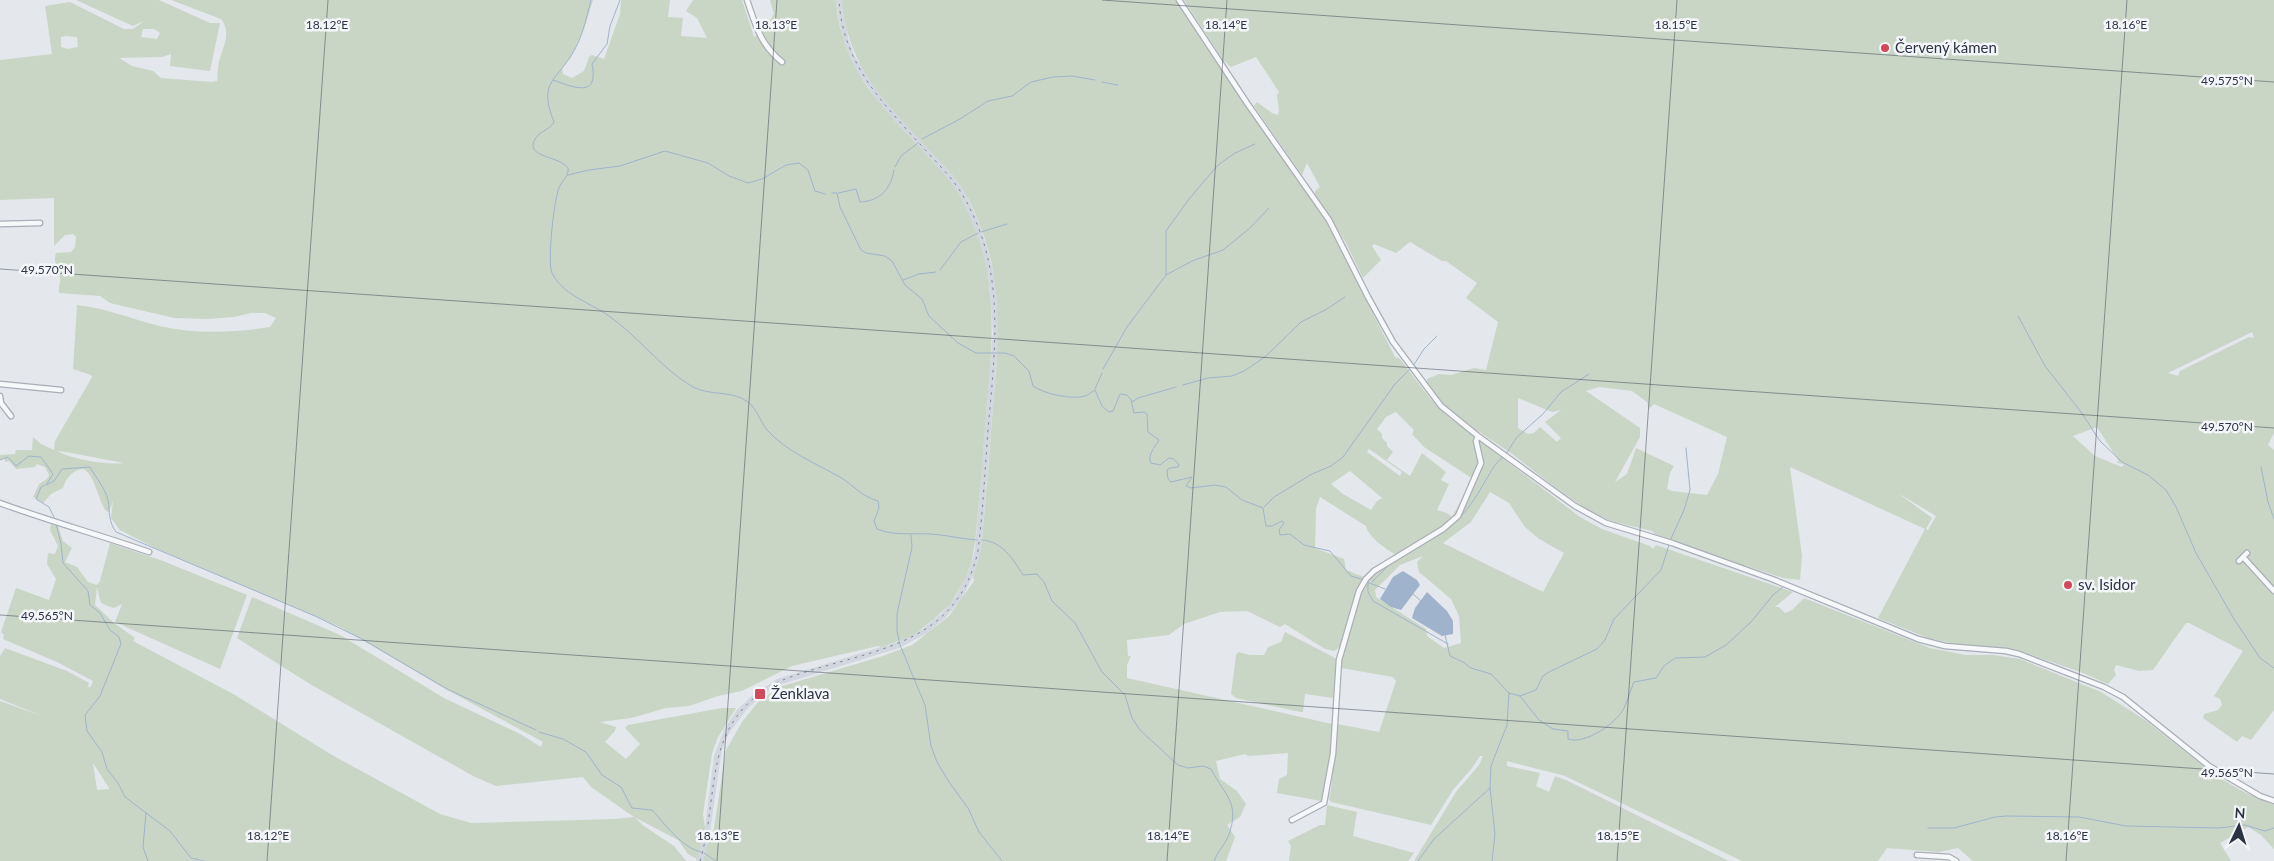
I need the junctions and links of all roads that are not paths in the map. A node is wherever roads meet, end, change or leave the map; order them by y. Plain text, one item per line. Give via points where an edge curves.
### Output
1 (748, 0) edge
2 (1179, 0) edge
3 (782, 62) dead end
4 (40, 223) dead end
5 (0, 224) edge
6 (0, 384) edge
7 (61, 390) dead end
8 (0, 396) edge
9 (11, 416) dead end
10 (1478, 436) junction
11 (0, 503) edge
12 (149, 552) dead end
13 (2243, 557) dead end
14 (2274, 591) edge
15 (2274, 801) edge
16 (1292, 820) dead end
17 (1917, 855) dead end
18 (1956, 861) edge

1 - 3 street via 759,35 768,51
2 - 10 street via 1329,220 1393,342 1441,406
4 - 5 street
6 - 7 street
8 - 9 street
10 - 15 street via 1580,510 1606,523 1772,579 1918,639 1952,647 2006,651 2104,687 2138,708 2209,766
10 - 16 street via 1476,441 1482,463 1458,516 1443,529 1374,571 1359,591 1339,660 1333,754 1324,803
11 - 12 street
13 - 14 street
17 - 18 street via 1949,857

